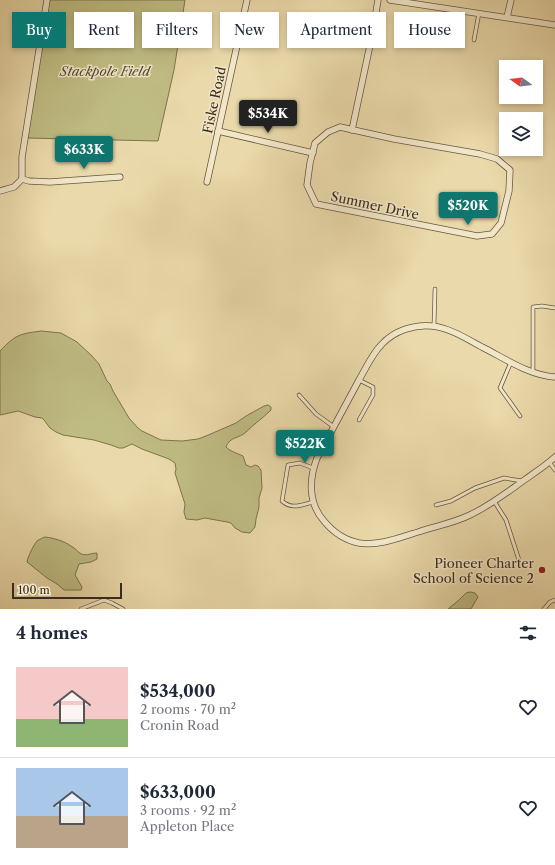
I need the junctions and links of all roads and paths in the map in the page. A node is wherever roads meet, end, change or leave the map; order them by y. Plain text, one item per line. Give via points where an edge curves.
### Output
1 (46, 0) edge
2 (247, 0) edge
3 (378, 0) edge
4 (390, 0) edge
5 (511, 0) edge
6 (420, 2) edge
7 (478, 13) junction
8 (507, 18) junction
9 (555, 25) edge
10 (474, 40) dead end
11 (352, 130) junction
12 (218, 131) junction
13 (313, 153) junction
14 (120, 177) dead end
15 (22, 179) junction
16 (207, 182) dead end
17 (0, 191) edge
18 (435, 289) dead end
19 (555, 308) edge
20 (434, 326) junction
21 (511, 362) junction
22 (533, 372) junction
23 (555, 377) edge
24 (359, 380) junction
25 (299, 395) dead end
26 (520, 416) dead end
27 (359, 420) dead end
28 (334, 427) junction
29 (555, 457) edge
30 (549, 462) junction
31 (313, 468) junction
32 (555, 470) edge
33 (522, 481) junction
34 (494, 501) junction
35 (313, 502) junction
36 (436, 505) dead end
37 (519, 560) dead end
38 (555, 600) edge
39 (81, 609) edge
40 (123, 609) edge
41 (544, 609) edge

1 - 15 street via 22,157
2 - 12 street, Fiske Road
3 - 11 street
4 - 6 street
5 - 8 street
6 - 7 street
7 - 8 street
7 - 10 lane
8 - 9 street
11 - 13 street, Summer Drive via 340,128 328,132 315,143
11 - 13 street, Summer Drive via 497,159 510,170 509,191 501,223 492,234 477,236 316,204 308,185
12 - 13 street
12 - 16 street, Fiske Road
14 - 15 street via 50,182
15 - 17 street via 14,187
18 - 20 lane
19 - 22 lane via 533,307
20 - 21 street via 457,334
20 - 24 street via 407,329 389,338 376,352
21 - 22 street
21 - 26 lane via 500,388
22 - 23 street
24 - 27 lane via 373,387 373,395
24 - 28 street
25 - 28 lane via 316,414
28 - 31 street
29 - 30 street
30 - 32 lane
30 - 33 street
31 - 35 street
31 - 35 lane via 300,463 288,465 282,501 292,507
33 - 34 street
33 - 36 lane via 504,478
34 - 35 street via 469,516 451,522 383,542 365,544 341,537 320,517
34 - 37 lane via 506,520
38 - 41 lane
39 - 40 lane via 104,600

